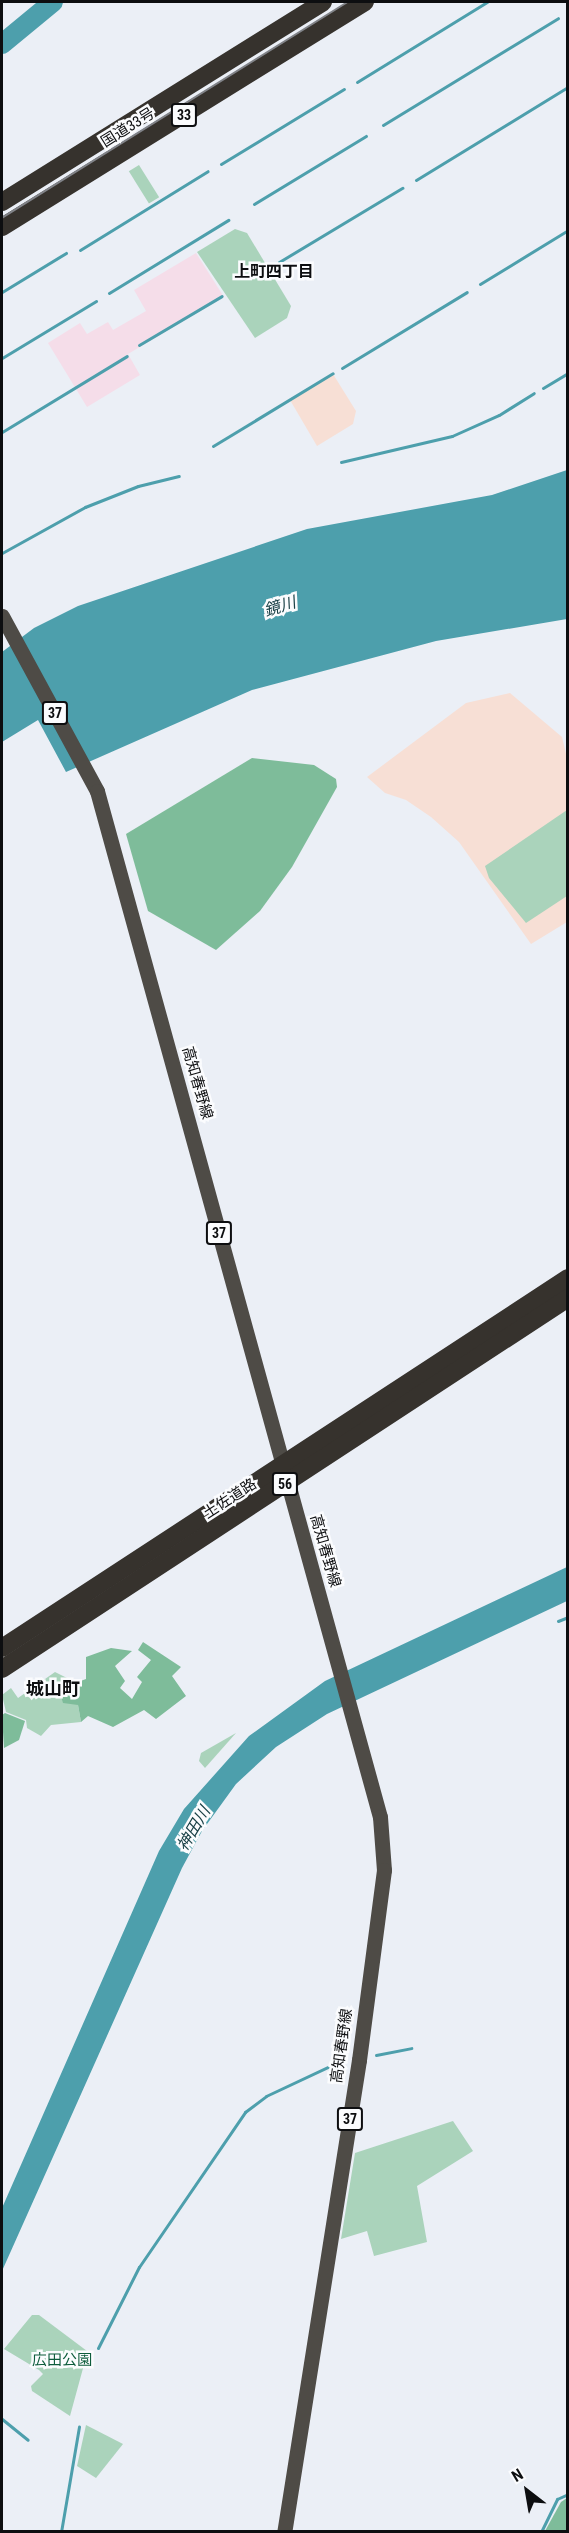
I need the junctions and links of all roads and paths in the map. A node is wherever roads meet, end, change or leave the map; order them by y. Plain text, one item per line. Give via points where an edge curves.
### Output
1 (323, 2) edge
2 (365, 2) edge
3 (2, 201) edge
4 (2, 227) edge
5 (2, 616) edge
6 (567, 1278) edge
7 (567, 1298) edge
8 (282, 1462) junction
9 (287, 1483) junction
10 (2, 1648) edge
11 (2, 1669) edge
12 (284, 2532) edge

1 - 3 highway, 国道33号 / 33
2 - 4 highway, 国道33号 / 33
5 - 8 main road, 高知春野線 / 37 via 99,797
6 - 8 highway, 土佐道路 / 56
7 - 9 highway, 土佐道路 / 56
8 - 9 main road, 高知春野線 / 37
8 - 10 highway, 土佐道路 / 56
9 - 11 highway, 土佐道路 / 56
9 - 12 main road, 高知春野線 / 37 via 380,1817 384,1870 356,2080

